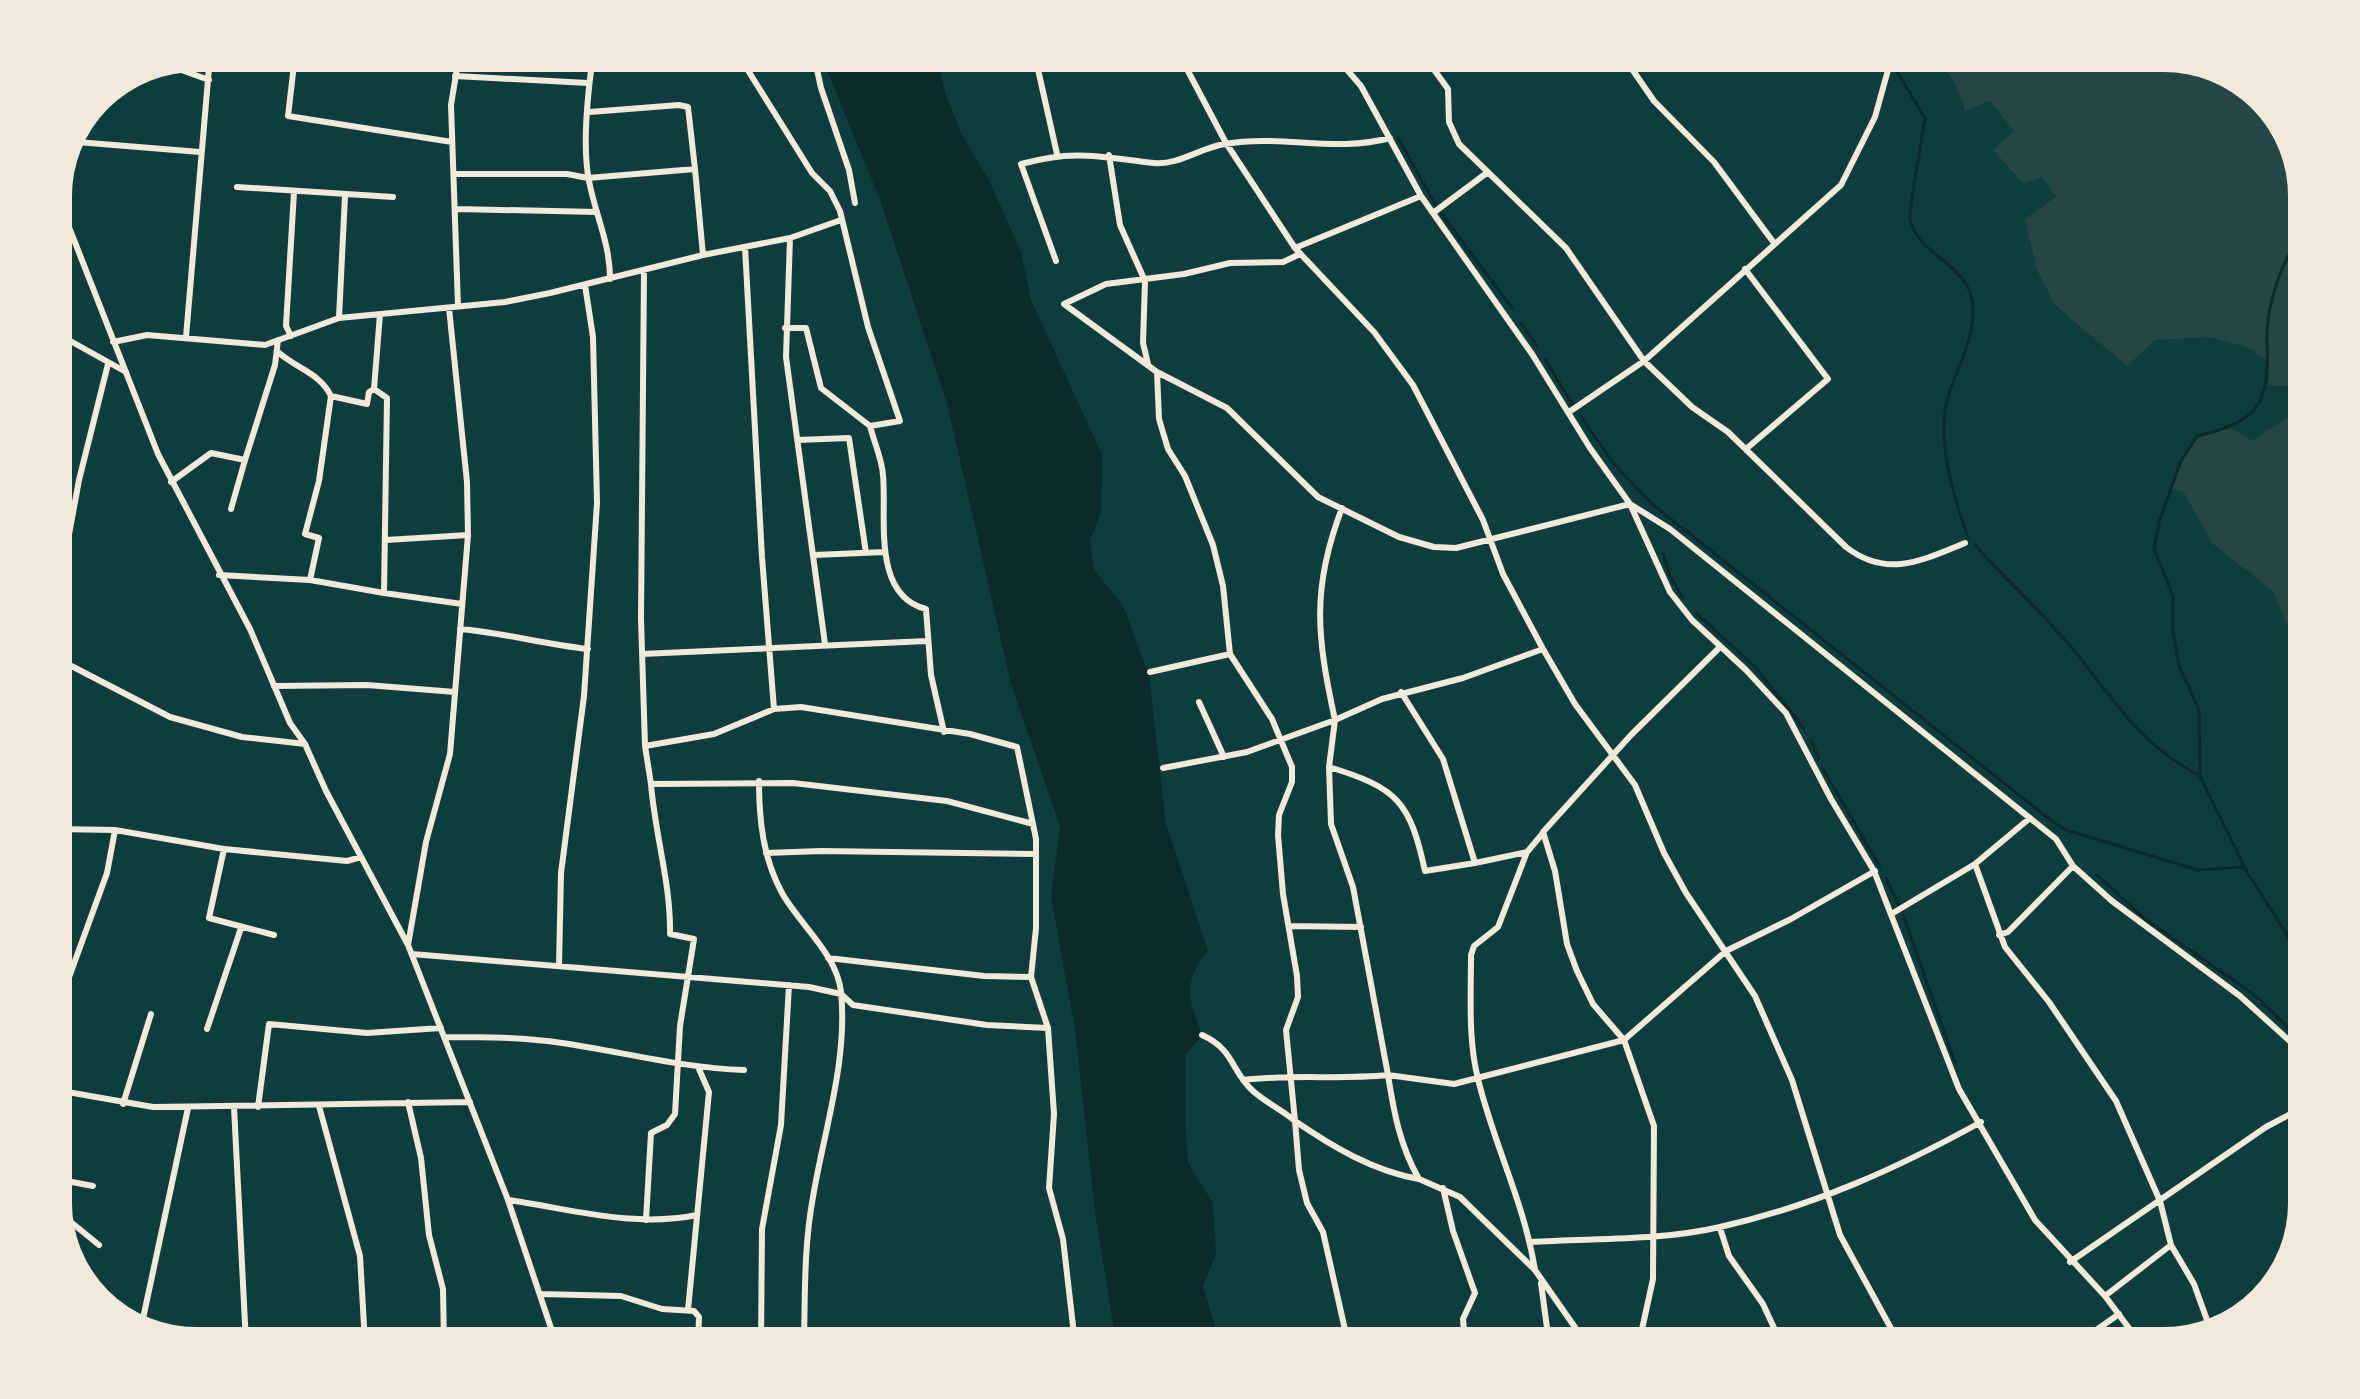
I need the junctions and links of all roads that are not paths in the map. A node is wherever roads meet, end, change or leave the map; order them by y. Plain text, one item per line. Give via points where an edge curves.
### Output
1 (209, 70) edge
2 (293, 70) edge
3 (456, 70) edge
4 (590, 70) edge
5 (748, 70) edge
6 (817, 70) edge
7 (1038, 70) edge
8 (1187, 70) edge
9 (1349, 70) edge
10 (1434, 70) edge
11 (1633, 70) edge
12 (1888, 70) dead end
13 (184, 71) edge
14 (455, 76) junction
15 (209, 80) junction
16 (588, 83) junction
17 (590, 112) junction
18 (1390, 138) junction
19 (83, 142) edge
20 (452, 142) junction
21 (1226, 143) junction
22 (200, 152) junction
23 (1057, 154) junction
24 (1109, 155) junction
25 (695, 169) junction
26 (1488, 172) junction
27 (455, 174) junction
28 (588, 178) junction
29 (237, 187) dead end
30 (294, 192) junction
31 (345, 196) junction
32 (1421, 196) junction
33 (393, 197) dead end
34 (855, 203) dead end
35 (457, 209) junction
36 (597, 212) junction
37 (1433, 213) junction
38 (841, 220) junction
39 (70, 230) edge
40 (790, 238) junction
41 (1774, 243) junction
42 (745, 247) junction
43 (1298, 251) junction
44 (703, 255) junction
45 (1056, 261) dead end
46 (1745, 269) junction
47 (644, 271) junction
48 (610, 279) junction
49 (1145, 281) junction
50 (585, 285) junction
51 (458, 306) junction
52 (449, 308) junction
53 (380, 314) junction
54 (339, 318) junction
55 (785, 328) junction
56 (291, 336) junction
57 (186, 337) junction
58 (278, 340) junction
59 (70, 341) edge
60 (113, 342) junction
61 (278, 352) junction
62 (1644, 361) junction
63 (108, 364) junction
64 (1150, 367) junction
65 (126, 372) junction
66 (1157, 372) junction
67 (374, 389) junction
68 (331, 396) junction
69 (1569, 412) junction
70 (870, 426) junction
71 (797, 440) junction
72 (1746, 449) junction
73 (245, 460) junction
74 (171, 482) junction
75 (1630, 504) junction
76 (1342, 508) junction
77 (231, 509) dead end
78 (70, 529) edge
79 (468, 535) junction
80 (386, 540) junction
81 (1489, 542) junction
82 (1965, 543) dead end
83 (885, 552) junction
84 (866, 553) junction
85 (814, 555) junction
86 (219, 575) junction
87 (310, 580) junction
88 (384, 593) junction
89 (462, 604) junction
90 (460, 629) junction
91 (927, 641) junction
92 (825, 644) junction
93 (770, 647) junction
94 (1720, 647) junction
95 (588, 649) junction
96 (1543, 649) junction
97 (642, 654) junction
98 (1230, 654) junction
99 (70, 665) edge
100 (1150, 672) dead end
101 (274, 686) junction
102 (455, 692) junction
103 (1401, 692) junction
104 (1199, 702) dead end
105 (774, 709) junction
106 (1335, 720) junction
107 (944, 732) junction
108 (1282, 740) junction
109 (305, 744) junction
110 (645, 746) junction
111 (1614, 756) junction
112 (1224, 757) junction
113 (1329, 767) junction
114 (1163, 768) dead end
115 (759, 781) junction
116 (651, 784) junction
117 (2030, 818) junction
118 (1033, 824) junction
119 (70, 829) edge
120 (115, 830) junction
121 (1543, 832) junction
122 (224, 849) junction
123 (1527, 852) junction
124 (766, 853) junction
125 (1036, 854) junction
126 (361, 857) junction
127 (1475, 863) junction
128 (1975, 864) junction
129 (2073, 866) junction
130 (1875, 871) junction
131 (1893, 913) junction
132 (1289, 926) junction
133 (1361, 927) junction
134 (241, 928) junction
135 (274, 935) dead end
136 (1999, 935) junction
137 (408, 945) junction
138 (1726, 951) junction
139 (412, 954) junction
140 (828, 958) junction
141 (559, 966) junction
142 (70, 975) edge
143 (1031, 977) junction
144 (686, 978) junction
145 (789, 985) junction
146 (841, 994) junction
147 (151, 1014) dead end
148 (441, 1028) junction
149 (1048, 1028) junction
150 (207, 1029) dead end
151 (1202, 1035) dead end
152 (445, 1037) junction
153 (1624, 1040) junction
154 (2290, 1041) edge
155 (678, 1066) junction
156 (699, 1069) junction
157 (744, 1070) dead end
158 (1293, 1075) junction
159 (1388, 1075) junction
160 (1243, 1080) junction
161 (1478, 1080) junction
162 (70, 1093) edge
163 (408, 1102) junction
164 (470, 1102) junction
165 (123, 1104) junction
166 (319, 1106) junction
167 (234, 1107) junction
168 (258, 1107) junction
169 (188, 1108) junction
170 (2290, 1114) edge
171 (1295, 1121) junction
172 (1981, 1122) junction
173 (1419, 1179) junction
174 (70, 1182) edge
175 (93, 1186) dead end
176 (1443, 1188) junction
177 (1826, 1197) junction
178 (508, 1200) junction
179 (2160, 1201) junction
180 (697, 1215) junction
181 (646, 1220) junction
182 (71, 1223) edge
183 (1720, 1228) junction
184 (1654, 1234) junction
185 (1531, 1242) junction
186 (99, 1245) dead end
187 (2171, 1245) junction
188 (2070, 1262) junction
189 (1535, 1270) junction
190 (1540, 1279) junction
191 (541, 1294) junction
192 (2105, 1296) junction
193 (688, 1310) junction
194 (2119, 1314) junction
195 (143, 1317) edge
196 (2208, 1321) edge
197 (246, 1329) edge
198 (364, 1329) edge
199 (444, 1329) edge
200 (552, 1329) edge
201 (699, 1329) edge
202 (761, 1329) edge
203 (804, 1329) edge
204 (1073, 1329) edge
205 (1345, 1329) edge
206 (1464, 1329) edge
207 (1547, 1329) edge
208 (1576, 1329) edge
209 (1642, 1329) edge
210 (1775, 1329) edge
211 (1891, 1329) edge
212 (2098, 1329) edge
213 (2130, 1329) edge

1 - 15 street
2 - 20 street via 288,116
3 - 14 street
4 - 16 street
5 - 38 street via 812,173 830,191
6 - 34 street
7 - 23 street
8 - 21 street
9 - 18 street
10 - 26 street via 1448,89 1449,122 1459,144
11 - 41 street via 1654,101 1714,162
12 - 41 street via 1875,117 1841,185
13 - 15 street
14 - 16 street
14 - 20 street
15 - 22 street
16 - 17 street
17 - 25 street via 688,107
17 - 28 street
18 - 21 street via 1343,146
18 - 32 street
19 - 22 street
20 - 27 street
21 - 24 street via 1155,164
21 - 43 street
22 - 57 street
23 - 24 street
23 - 45 street via 1021,164
24 - 49 street via 1120,225
25 - 28 street
25 - 44 street
26 - 37 street
26 - 62 street via 1566,248
27 - 28 street
27 - 35 street
28 - 36 street
29 - 30 street
30 - 31 street
30 - 56 street via 286,326
31 - 33 street
31 - 54 street
32 - 37 street
32 - 43 street
35 - 36 street
35 - 51 street
36 - 48 street via 610,250
37 - 69 street
38 - 40 street
38 - 70 street via 868,327 900,421
39 - 60 street
40 - 42 street
40 - 55 street
41 - 46 street
42 - 44 street
42 - 93 street
43 - 49 street via 1283,262 1230,263
43 - 81 street via 1374,332 1413,385 1483,520
44 - 47 street
46 - 62 street
46 - 72 street via 1828,379
47 - 48 street
47 - 97 street
48 - 50 street
49 - 64 street via 1143,343
49 - 64 street via 1106,284 1064,304
50 - 51 street
50 - 95 street via 593,337 597,503
51 - 52 street
52 - 53 street
52 - 79 street
53 - 54 street
53 - 67 street
54 - 56 street
55 - 70 street via 806,328 821,388
55 - 71 street
56 - 58 street
57 - 58 street via 265,345
57 - 60 street via 147,335
58 - 61 street
59 - 63 street
60 - 65 street
61 - 68 street via 293,366 323,379
61 - 73 street
62 - 69 street
62 - 72 street
63 - 65 street
63 - 78 street
64 - 66 street
65 - 74 street
66 - 76 street via 1227,408 1297,480
66 - 98 street via 1159,419 1168,449 1213,545
67 - 68 street via 367,404
67 - 80 street via 387,398
68 - 87 street via 305,534 319,538
69 - 75 street
70 - 83 street via 883,474
71 - 84 street via 849,438
71 - 85 street
72 - 82 street via 1860,558 1897,567
73 - 74 street via 211,453
73 - 77 street
74 - 86 street
75 - 81 street
75 - 94 street via 1670,592
75 - 117 street via 1670,529
76 - 81 street via 1399,537 1434,547
76 - 106 street via 1319,586 1318,614
79 - 80 street
79 - 89 street
80 - 88 street
81 - 96 street
83 - 84 street
83 - 91 street via 896,586 911,605 926,609
84 - 85 street
85 - 92 street
86 - 87 street
86 - 101 street
87 - 88 street
88 - 89 street
89 - 90 street
90 - 95 street
90 - 102 street
91 - 92 street
91 - 107 street
92 - 93 street
93 - 97 street
93 - 105 street
94 - 111 street
94 - 130 street via 1786,713
95 - 141 street via 561,873
96 - 103 street via 1463,678
96 - 111 street
97 - 110 street
98 - 100 street
98 - 108 street
99 - 109 street via 170,717 242,737
101 - 102 street via 367,685
101 - 109 street
102 - 137 street via 450,754 426,842
103 - 106 street
103 - 127 street via 1443,759
104 - 112 street
105 - 107 street via 821,709
105 - 110 street via 714,734
106 - 108 street
106 - 113 street
107 - 118 street via 1017,747
108 - 112 street
108 - 132 street via 1292,767 1278,835
109 - 126 street
110 - 116 street
111 - 121 street
111 - 138 street via 1635,785 1686,893
112 - 114 street
113 - 127 street via 1364,777 1409,812 1425,871
113 - 133 street via 1331,824
115 - 116 street
115 - 118 street via 947,801
115 - 124 street
116 - 144 street via 670,934 694,939
117 - 128 street
117 - 129 street via 2056,839
118 - 125 street
119 - 120 street
120 - 122 street
120 - 142 street via 107,873
121 - 123 street
121 - 153 street via 1577,971 1593,1004
122 - 126 street via 347,861
122 - 134 street via 209,918
123 - 127 street
123 - 161 street via 1504,917 1471,955
124 - 125 street
124 - 140 street via 782,892
125 - 143 street
126 - 137 street
128 - 131 street
128 - 136 street
129 - 136 street
129 - 154 street
130 - 131 street
130 - 138 street
131 - 172 street via 1947,1062
132 - 133 street
132 - 158 street via 1298,997 1286,1030
133 - 159 street
134 - 135 street
134 - 150 street
136 - 179 street via 2116,1101
137 - 139 street
138 - 153 street
138 - 177 street via 1755,996 1792,1080
139 - 141 street
139 - 148 street
140 - 143 street
140 - 146 street
141 - 144 street
143 - 149 street
144 - 145 street
144 - 155 street
145 - 146 street
145 - 202 street via 781,1125 762,1229
146 - 149 street via 853,1005 987,1025
146 - 203 street via 837,1062 806,1247
147 - 165 street
148 - 152 street
148 - 168 street via 367,1033 269,1024
149 - 204 street via 1054,1114 1049,1188 1063,1239
151 - 160 street via 1230,1054
152 - 155 street via 562,1043
152 - 164 street
153 - 161 street
153 - 184 street via 1654,1126
155 - 156 street
155 - 181 street via 675,1114 651,1133
156 - 157 street
156 - 180 street via 709,1092
158 - 159 street
158 - 160 street
158 - 171 street
159 - 161 street via 1454,1084
159 - 173 street via 1402,1145
160 - 171 street
161 - 185 street
162 - 165 street
163 - 164 street
163 - 166 street
163 - 199 street via 443,1289
164 - 178 street
165 - 169 street
166 - 168 street
166 - 198 street via 360,1256
167 - 168 street
167 - 169 street
167 - 197 street
169 - 195 street
170 - 179 street
171 - 173 street via 1390,1174
171 - 205 street via 1299,1170 1307,1203 1323,1232
172 - 177 street via 1889,1171
172 - 188 street via 2035,1220
173 - 176 street
174 - 175 street
176 - 189 street via 1460,1197
176 - 206 street via 1475,1293
177 - 183 street
177 - 211 street via 1840,1235
178 - 181 street
178 - 191 street
179 - 187 street
179 - 188 street
180 - 181 street
180 - 193 street
182 - 186 street
183 - 184 street
183 - 210 street via 1729,1256
184 - 185 street
184 - 209 street via 1653,1279
185 - 189 street
187 - 192 street
187 - 196 street
188 - 192 street
189 - 190 street
190 - 207 street
190 - 208 street
191 - 193 street via 621,1296 662,1309
191 - 200 street
192 - 194 street
193 - 201 street via 699,1317
194 - 212 street
194 - 213 street

